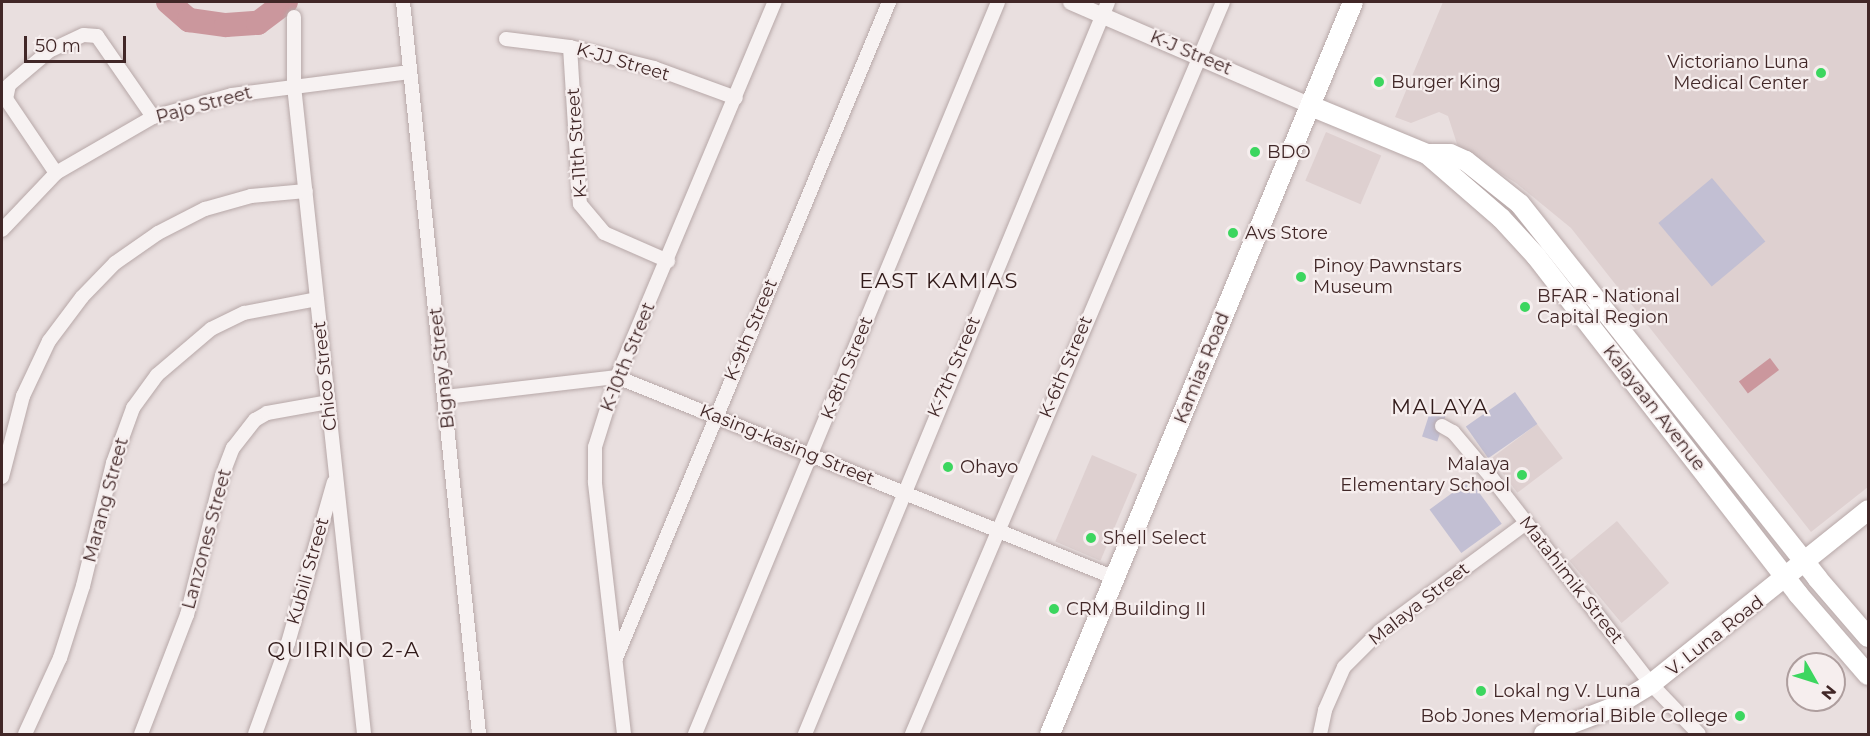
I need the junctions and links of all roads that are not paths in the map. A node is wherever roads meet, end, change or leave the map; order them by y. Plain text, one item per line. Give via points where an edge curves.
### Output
1 (403, 2) edge
2 (775, 2) edge
3 (889, 2) edge
4 (998, 2) edge
5 (1071, 2) edge
6 (1223, 2) edge
7 (1353, 2) edge
8 (1105, 8) edge
9 (294, 17) dead end
10 (506, 39) dead end
11 (570, 47) junction
12 (1200, 57) junction
13 (408, 72) junction
14 (294, 86) junction
15 (736, 98) junction
16 (1311, 106) junction
17 (153, 117) junction
18 (1427, 154) junction
19 (56, 173) junction
20 (306, 191) junction
21 (2, 230) edge
22 (668, 261) junction
23 (317, 299) junction
24 (617, 377) junction
25 (446, 397) junction
26 (328, 402) junction
27 (716, 415) junction
28 (1442, 426) dead end
29 (811, 456) junction
30 (336, 475) junction
31 (2, 477) edge
32 (902, 492) junction
33 (1869, 510) edge
34 (1526, 523) junction
35 (995, 532) junction
36 (1803, 561) junction
37 (1786, 577) junction
38 (1115, 578) junction
39 (1869, 637) edge
40 (615, 660) junction
41 (1869, 675) edge
42 (1651, 684) junction
43 (26, 735) edge
44 (141, 735) edge
45 (255, 735) edge
46 (364, 735) edge
47 (479, 735) edge
48 (624, 735) edge
49 (695, 735) edge
50 (805, 735) edge
51 (912, 735) edge
52 (1050, 735) edge
53 (1320, 735) edge
54 (1544, 735) edge
55 (1699, 735) edge

1 - 13 street, Bignay Street
2 - 15 street, K-10th Street
3 - 27 street, K-9th Street
4 - 29 street, K-8th Street
5 - 8 street, K-J Street
6 - 12 street, K-6th Street
7 - 16 main road, Kamias Road
8 - 12 street, K-J Street
8 - 32 street, K-7th Street
9 - 14 street, Chico Street
10 - 11 street, K-JJ Street
11 - 15 street, K-JJ Street via 654,68
11 - 22 street, K-11th Street via 580,204 604,233
12 - 16 street, K-J Street
12 - 35 street, K-6th Street
13 - 14 street, Pajo Street
13 - 25 street, Bignay Street
14 - 17 street, Pajo Street via 232,95
14 - 20 street, Chico Street
15 - 22 street, K-10th Street
16 - 18 main road, Kalayaan Avenue
16 - 38 main road, Kamias Road
17 - 19 street, Pajo Street
17 - 19 street via 97,36 84,35 49,51 9,85 6,99
18 - 36 main road, Kalayaan Avenue via 1450,154 1466,161 1520,204
18 - 37 main road, Kalayaan Avenue via 1501,218 1536,256
19 - 21 street, Pajo Street
20 - 23 street, Chico Street
20 - 31 street via 251,196 205,209 158,233 115,263 82,297 49,341 23,396
22 - 24 street, K-10th Street
23 - 26 street, Chico Street
23 - 43 street, Marang Street via 244,312 211,329 157,375 133,408 112,463 83,586 60,658
24 - 25 street, Kasing-kasing Street
24 - 27 street, Kasing-kasing Street
24 - 40 street, K-10th Street via 595,447
25 - 47 street, Bignay Street
26 - 30 street, Chico Street
26 - 44 street, Lanzones Street via 267,413 255,420 233,448 222,476 187,615
27 - 29 street, Kasing-kasing Street
27 - 40 street, K-9th Street
28 - 34 street, Matahimik Street via 1453,432
29 - 32 street, Kasing-kasing Street
29 - 49 street, K-8th Street
30 - 45 street, Kubili Street via 288,644
30 - 46 street, Chico Street
32 - 35 street, Kasing-kasing Street
32 - 50 street, K-7th Street
33 - 36 main road, V. Luna Road
34 - 42 street, Matahimik Street
34 - 53 street, Malaya Street via 1380,631 1344,667 1325,710
35 - 38 street, Kasing-kasing Street
35 - 51 street, K-6th Street
36 - 37 main road, V. Luna Road
36 - 39 main road, Kalayaan Avenue
37 - 41 main road, Kalayaan Avenue
37 - 42 main road, V. Luna Road
38 - 52 main road, Kamias Road
40 - 48 street, K-10th Street
42 - 54 main road, V. Luna Road via 1612,708
42 - 55 street, Matahimik Street

